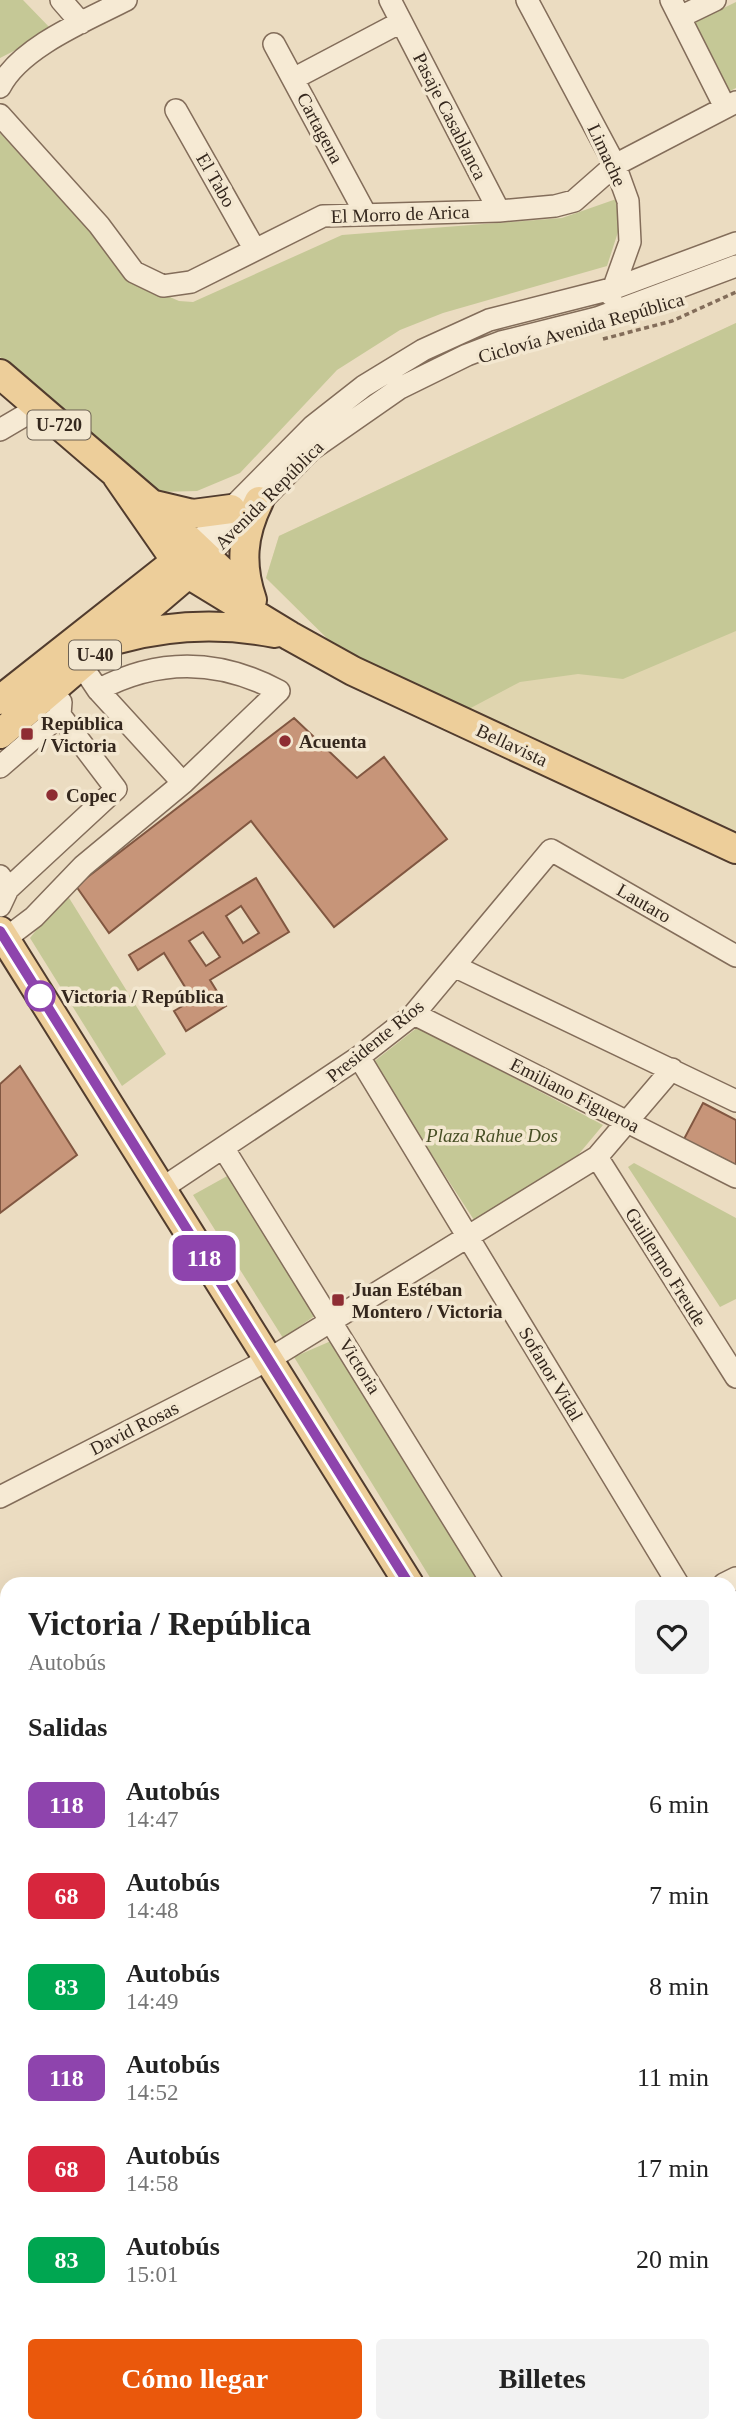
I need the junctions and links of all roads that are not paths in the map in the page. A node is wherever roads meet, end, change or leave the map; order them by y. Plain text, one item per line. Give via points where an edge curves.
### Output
1 (61, 0) edge
2 (126, 0) edge
3 (390, 0) edge
4 (527, 0) edge
5 (715, 0) edge
6 (676, 9) edge
7 (401, 22) junction
8 (81, 23) junction
9 (274, 44) dead end
10 (293, 79) junction
11 (0, 87) edge
12 (730, 104) edge
13 (176, 110) dead end
14 (0, 115) edge
15 (615, 165) junction
16 (499, 211) junction
17 (365, 213) junction
18 (736, 243) edge
19 (256, 250) junction
20 (736, 266) edge
21 (615, 288) junction
22 (597, 318) junction
23 (0, 374) edge
24 (39, 407) junction
25 (0, 430) edge
26 (117, 477) junction
27 (258, 501) junction
28 (149, 502) junction
29 (231, 509) junction
30 (192, 560) junction
31 (252, 600) junction
32 (290, 636) junction
33 (112, 640) junction
34 (72, 674) junction
35 (98, 690) junction
36 (0, 700) edge
37 (60, 716) junction
38 (0, 734) edge
39 (0, 766) edge
40 (183, 783) junction
41 (736, 849) edge
42 (551, 850) joint
43 (3, 890) edge
44 (2, 935) edge
45 (736, 956) edge
46 (456, 967) junction
47 (414, 1014) junction
48 (359, 1058) junction
49 (672, 1069) junction
50 (736, 1101) edge
51 (628, 1122) junction
52 (225, 1149) junction
53 (597, 1157) junction
54 (736, 1177) edge
55 (161, 1189) junction
56 (468, 1236) junction
57 (332, 1321) junction
58 (268, 1360) junction
59 (736, 1377) edge
60 (0, 1497) edge
61 (405, 1577) edge
62 (489, 1577) edge
63 (674, 1577) edge

1 - 8 street
2 - 8 street
3 - 7 street, Pasaje Casablanca
4 - 15 street, Limache
5 - 6 street
6 - 12 street
7 - 10 street
7 - 16 street, Pasaje Casablanca
8 - 11 street via 29,54 8,72
9 - 10 street, Cartagena
10 - 17 street, Cartagena
12 - 15 street, El Morro de Arica
13 - 19 street, El Tabo
14 - 19 street, El Morro de Arica via 143,278 183,285
15 - 16 street, El Morro de Arica via 574,201
15 - 21 street, Limache via 628,201 630,242
16 - 17 street, El Morro de Arica
17 - 19 street, El Morro de Arica via 323,216
18 - 21 street, Avenida República
20 - 22 street, Avenida República
21 - 22 street, Limache
21 - 29 street, Avenida República via 489,320 412,356 313,426
22 - 27 street, Avenida República via 502,342 400,387 330,435
23 - 24 main road, Bellavista / U-720
24 - 25 street
24 - 26 main road, Bellavista / U-720
26 - 28 main road, Bellavista / U-720
26 - 30 main road, Bellavista
27 - 30 street, Avenida República
27 - 31 main road via 244,548
28 - 29 main road via 193,514
28 - 30 main road, Bellavista
29 - 30 street, Avenida República
30 - 31 main road, Bellavista
30 - 32 main road, Bellavista
30 - 33 main road, Avenida República / U-40
30 - 36 main road, Avenida República / U-40
31 - 32 main road, Bellavista
32 - 33 main road via 205,626
32 - 41 main road, Bellavista via 354,671
33 - 34 main road, Avenida República / U-40
34 - 35 street
34 - 37 street
34 - 38 main road, Avenida República / U-40
35 - 40 street
35 - 40 street via 156,668 198,665 240,673 279,691
37 - 39 street
37 - 43 street via 116,789
40 - 44 street via 83,866 34,917
42 - 45 street, Lautaro
42 - 46 street, Presidente Ríos
44 - 55 main road
46 - 47 street, Presidente Ríos
46 - 49 street
47 - 48 street, Presidente Ríos
47 - 51 street, Emiliano Figueroa
48 - 52 street, Presidente Ríos
48 - 56 street, Sofanor Vidal
49 - 50 street
49 - 51 street, David Rosas
51 - 53 street, David Rosas
51 - 54 street, Emiliano Figueroa
52 - 55 street, Presidente Ríos
52 - 57 street, Victoria
53 - 56 street, David Rosas
53 - 59 street, Guillermo Freude
55 - 58 main road
56 - 57 street, David Rosas
56 - 63 street, Sofanor Vidal
57 - 58 street, David Rosas
57 - 62 street, Victoria
58 - 60 street, David Rosas
58 - 61 main road

